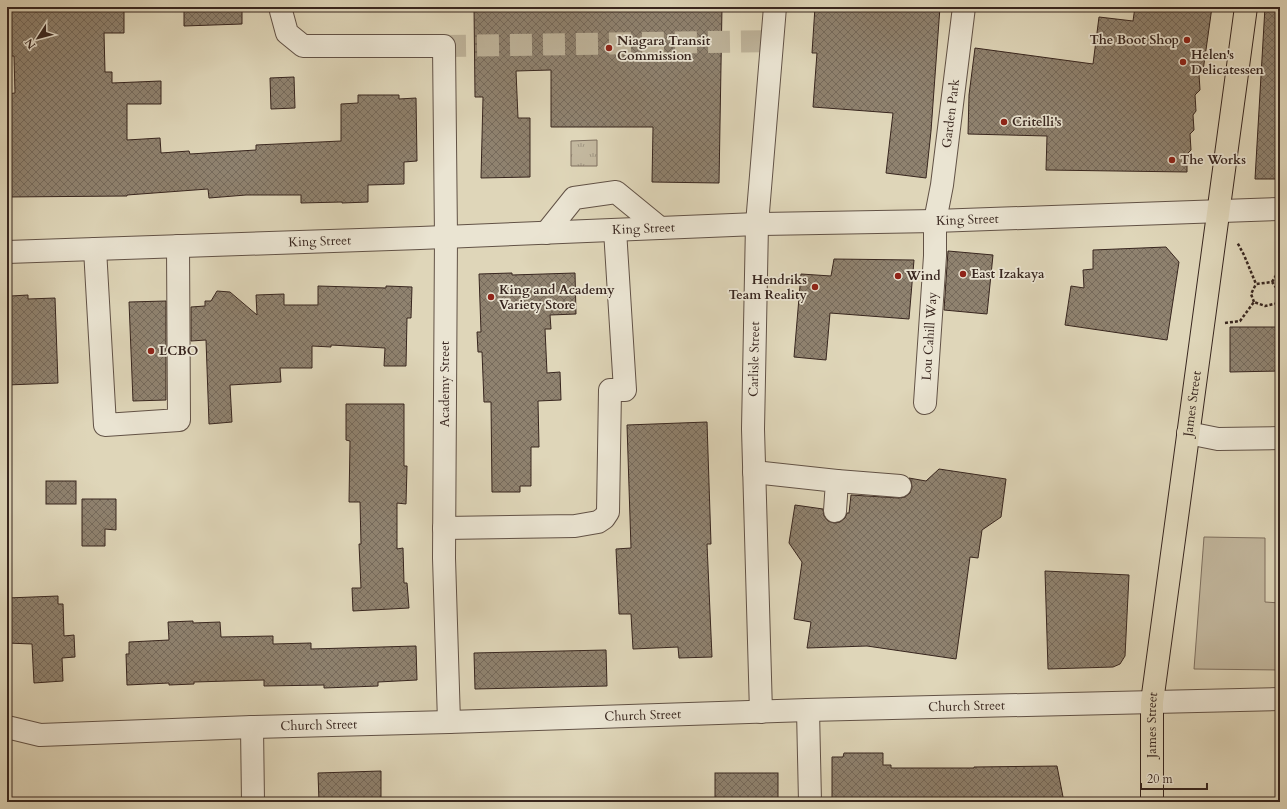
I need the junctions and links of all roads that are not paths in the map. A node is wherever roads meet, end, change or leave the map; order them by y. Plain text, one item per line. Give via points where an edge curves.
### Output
1 (282, 7) edge
2 (775, 7) edge
3 (964, 7) edge
4 (1246, 7) edge
5 (1280, 209) edge
6 (1218, 211) junction
7 (935, 221) junction
8 (757, 224) junction
9 (660, 228) junction
10 (615, 230) junction
11 (546, 233) junction
12 (446, 237) junction
13 (178, 246) junction
14 (95, 249) junction
15 (7, 252) edge
16 (925, 403) dead end
17 (1188, 433) junction
18 (1280, 438) edge
19 (754, 472) junction
20 (838, 481) junction
21 (900, 486) dead end
22 (835, 511) dead end
23 (444, 528) junction
24 (1280, 698) edge
25 (1152, 702) junction
26 (808, 710) junction
27 (761, 712) junction
28 (449, 722) junction
29 (7, 727) edge
30 (252, 727) junction
31 (253, 802) edge
32 (810, 802) edge
33 (1152, 802) edge

1 - 12 street, Academy Street via 287,33 303,46 444,46
2 - 8 street, Carlisle Street
3 - 7 street, Garden Park via 942,186
4 - 6 main road, James Street
5 - 6 street, King Street
6 - 7 street, King Street
6 - 17 main road, James Street
7 - 8 street, King Street
7 - 16 street, Lou Cahill Way
8 - 9 street, King Street
8 - 19 street, Carlisle Street via 752,429
9 - 10 street, King Street
9 - 11 street via 616,192 574,198
10 - 11 street, King Street
10 - 23 street via 625,390 610,390 608,512 598,522 575,526
11 - 12 street, King Street
12 - 13 street, King Street
12 - 23 street, Academy Street
13 - 14 street, King Street
13 - 14 street via 179,420 105,425
14 - 15 street, King Street
17 - 18 street via 1218,439
17 - 25 main road, James Street
19 - 20 street
19 - 27 street, Carlisle Street
20 - 21 street
20 - 22 street
23 - 28 street, Academy Street
24 - 25 street, Church Street
25 - 26 street, Church Street
25 - 33 main road, James Street
26 - 27 street, Church Street
26 - 32 street
27 - 28 street, Church Street
28 - 30 street, Church Street
29 - 30 street, Church Street via 40,735
30 - 31 street

